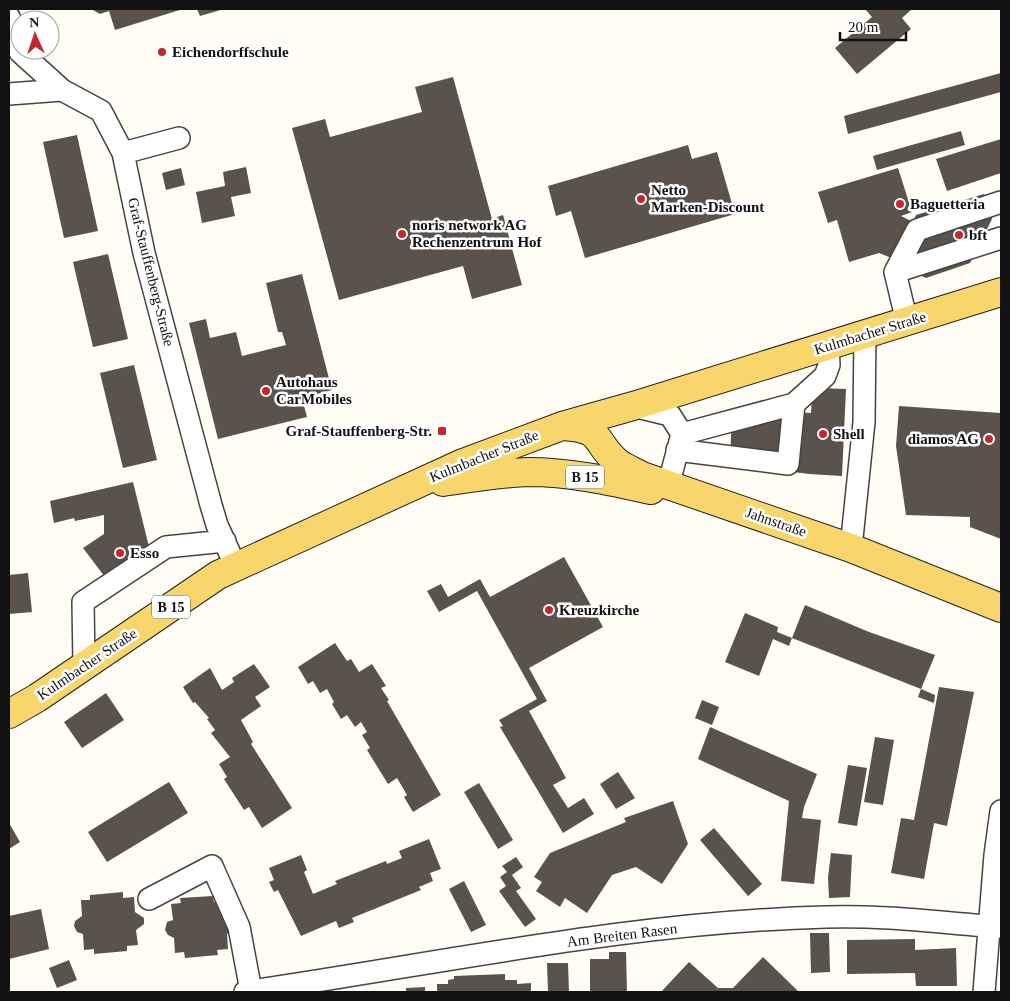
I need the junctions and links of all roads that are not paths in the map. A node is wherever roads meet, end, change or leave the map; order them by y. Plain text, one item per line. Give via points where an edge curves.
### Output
1 (9, 17) edge
2 (62, 90) junction
3 (9, 94) edge
4 (178, 138) dead end
5 (123, 153) junction
6 (1001, 202) edge
7 (1001, 238) edge
8 (894, 272) junction
9 (1001, 292) edge
10 (907, 322) junction
11 (866, 334) junction
12 (828, 346) junction
13 (794, 404) junction
14 (632, 406) junction
15 (562, 426) junction
16 (679, 442) junction
17 (413, 486) junction
18 (668, 486) junction
19 (754, 515) junction
20 (225, 542) junction
21 (851, 548) junction
22 (236, 566) junction
23 (1001, 608) edge
24 (84, 666) junction
25 (9, 714) edge
26 (1001, 811) edge
27 (149, 899) dead end
28 (995, 926) edge
29 (248, 992) edge
30 (984, 992) edge

1 - 2 street, Graf-Stauffenberg-Straße via 20,52
2 - 3 street
2 - 5 street, Graf-Stauffenberg-Straße via 100,111
4 - 5 street
5 - 20 street, Graf-Stauffenberg-Straße via 144,253 211,505
6 - 8 street via 917,230
7 - 8 street
8 - 10 street
9 - 10 main road, Kulmbacher Straße
10 - 11 main road, Kulmbacher Straße
11 - 12 main road, Kulmbacher Straße
11 - 21 street via 865,402
12 - 13 street via 829,365 825,376
12 - 14 main road, Kulmbacher Straße
13 - 16 street
13 - 16 street via 788,464
14 - 15 main road, Kulmbacher Straße
14 - 16 street via 670,415
15 - 17 main road, Kulmbacher Straße / B 15 via 463,463
15 - 18 main road, Jahnstraße / B 15 via 584,427 596,435 619,463
16 - 18 street
17 - 19 main road, B 15 via 513,473 574,475 650,489
17 - 22 main road, Kulmbacher Straße / B 15
18 - 19 main road, Jahnstraße / B 15
19 - 21 main road, Jahnstraße / B 15
20 - 22 street, Graf-Stauffenberg-Straße
20 - 24 street via 166,548 83,602
21 - 23 main road, Jahnstraße / B 15
22 - 24 main road, Kulmbacher Straße / B 15
24 - 25 main road, Kulmbacher Straße / B 15
26 - 28 street
27 - 29 street via 212,866 239,926
28 - 29 street, Am Breiten Rasen via 875,917 735,922 569,941
28 - 30 street

